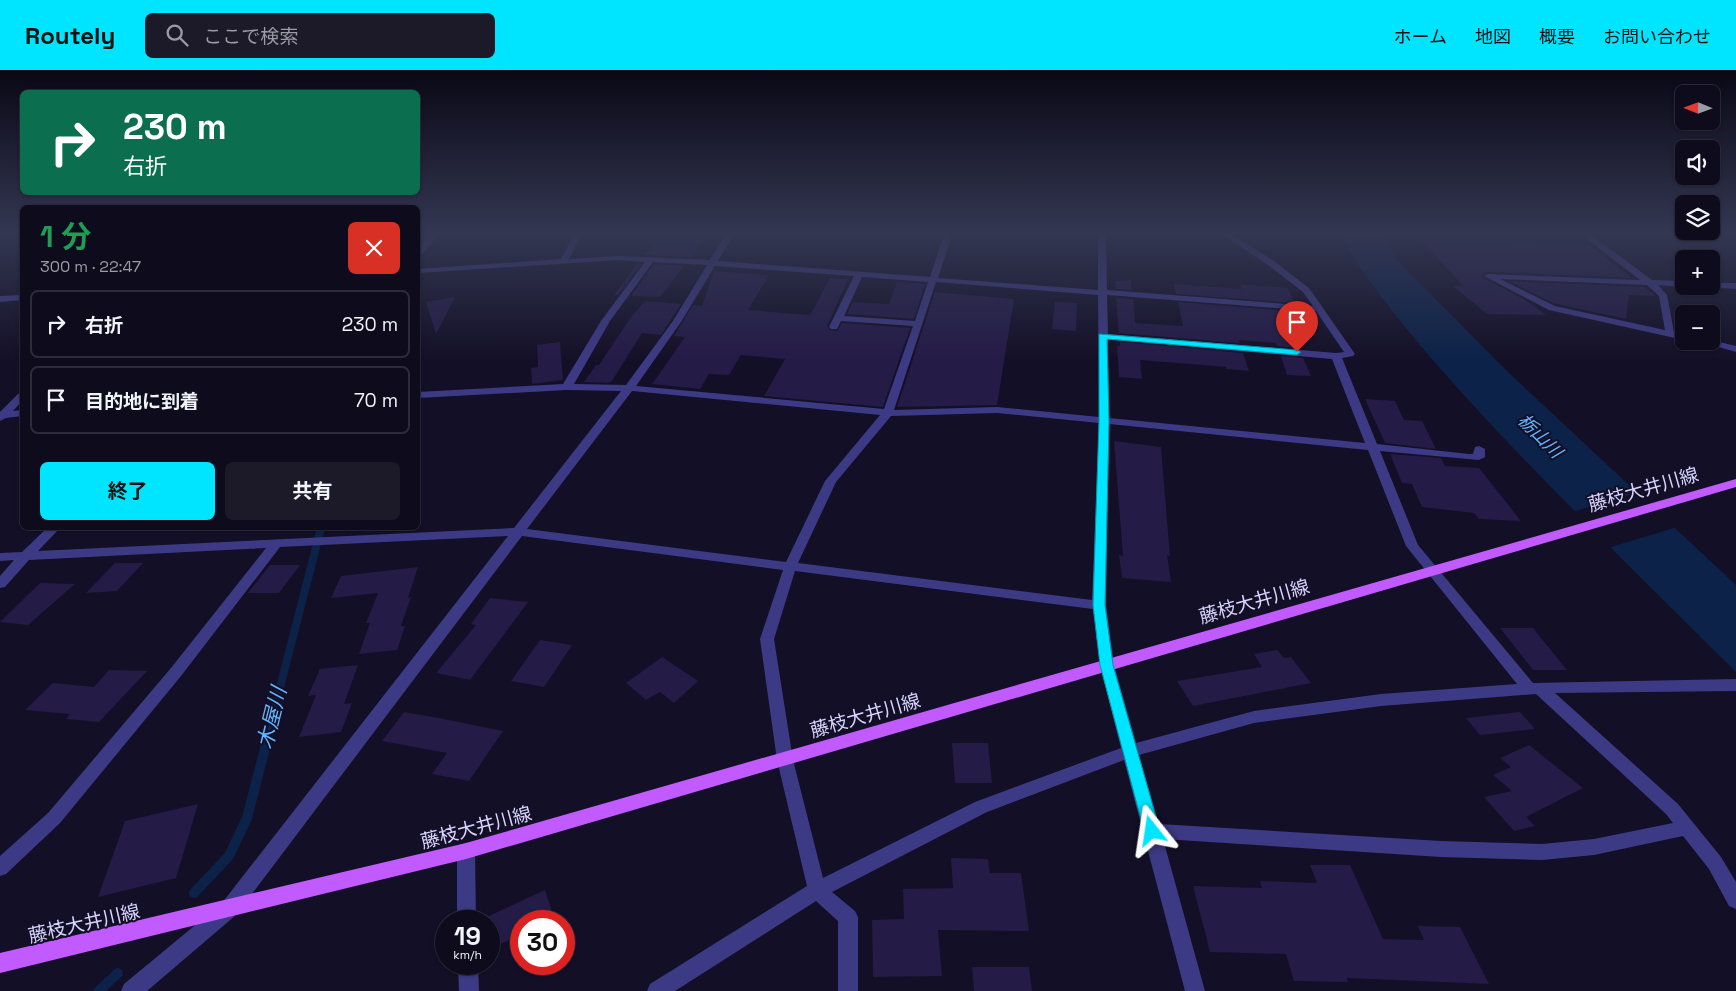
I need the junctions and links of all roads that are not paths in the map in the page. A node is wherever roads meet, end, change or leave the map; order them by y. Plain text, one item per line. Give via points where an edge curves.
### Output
1 (639, 275) edge
2 (705, 275) edge
3 (860, 275) edge
4 (872, 275) edge
5 (934, 275) edge
6 (1102, 275) edge
7 (1287, 275) edge
8 (1639, 275) edge
9 (932, 280) junction
10 (1650, 283) junction
11 (1675, 284) edge
12 (1720, 285) edge
13 (1736, 286) edge
14 (1102, 293) junction
15 (20, 298) edge
16 (0, 299) edge
17 (1319, 309) junction
18 (840, 318) junction
19 (918, 324) junction
20 (834, 327) dead end
21 (1670, 334) junction
22 (1675, 335) edge
23 (1102, 336) junction
24 (1720, 345) edge
25 (1736, 349) edge
26 (1336, 356) junction
27 (567, 387) junction
28 (629, 388) junction
29 (420, 395) edge
30 (20, 398) edge
31 (888, 413) junction
32 (20, 414) edge
33 (1, 416) edge
34 (1104, 421) junction
35 (1374, 448) junction
36 (1480, 449) dead end
37 (1736, 483) edge
38 (52, 530) edge
39 (517, 532) junction
40 (329, 536) edge
41 (276, 544) junction
42 (25, 556) junction
43 (0, 557) edge
44 (790, 567) junction
45 (1433, 571) junction
46 (0, 584) edge
47 (1099, 605) junction
48 (1106, 665) junction
49 (1736, 685) edge
50 (1534, 688) junction
51 (1130, 751) junction
52 (785, 760) junction
53 (1687, 828) junction
54 (1152, 831) junction
55 (466, 851) junction
56 (0, 868) edge
57 (816, 890) junction
58 (1736, 900) edge
59 (229, 910) junction
60 (468, 910) edge
61 (0, 963) edge
62 (468, 975) edge
63 (131, 991) edge
64 (469, 991) edge
65 (656, 991) edge
66 (848, 991) edge
67 (1195, 991) edge

1 - 27 street via 588,346
2 - 28 street via 677,322
3 - 18 street
4 - 9 street
5 - 9 street
6 - 14 street
7 - 17 street via 1306,290
8 - 10 street
9 - 14 street
9 - 19 street
10 - 11 street
10 - 21 street via 1663,295
10 - 21 street via 1488,276 1552,308
12 - 13 street
14 - 17 street
14 - 23 street
15 - 16 street
17 - 26 street via 1350,354
18 - 19 street
18 - 20 street
19 - 31 street
21 - 22 street
23 - 26 street
23 - 34 street
24 - 25 street
26 - 35 street
27 - 28 street
27 - 29 street
28 - 31 street
28 - 39 street
30 - 33 street
31 - 34 street via 998,410
31 - 44 street via 830,481
32 - 33 street
34 - 35 street
34 - 47 street
35 - 36 street via 1469,457 1479,457
35 - 45 street via 1412,546
37 - 45 main road, 藤枝大井川線
38 - 42 street
39 - 40 street
39 - 44 street
39 - 59 street
40 - 41 street
41 - 42 street
41 - 56 street via 182,664 54,818
42 - 43 street
42 - 46 street
44 - 47 street
44 - 52 street via 767,639
45 - 48 main road, 藤枝大井川線
45 - 50 street
47 - 48 street
48 - 51 street
48 - 52 main road, 藤枝大井川線
49 - 50 street
50 - 51 street via 1381,700 1254,718
50 - 53 street via 1672,809
51 - 54 street
51 - 57 street via 981,807
52 - 55 main road, 藤枝大井川線
52 - 57 street
53 - 54 street via 1594,847 1542,852
53 - 58 street via 1715,863
54 - 67 street
55 - 59 main road, 藤枝大井川線
55 - 60 street
57 - 65 street
57 - 66 street via 848,916
59 - 61 main road, 藤枝大井川線
59 - 63 street
62 - 64 street

